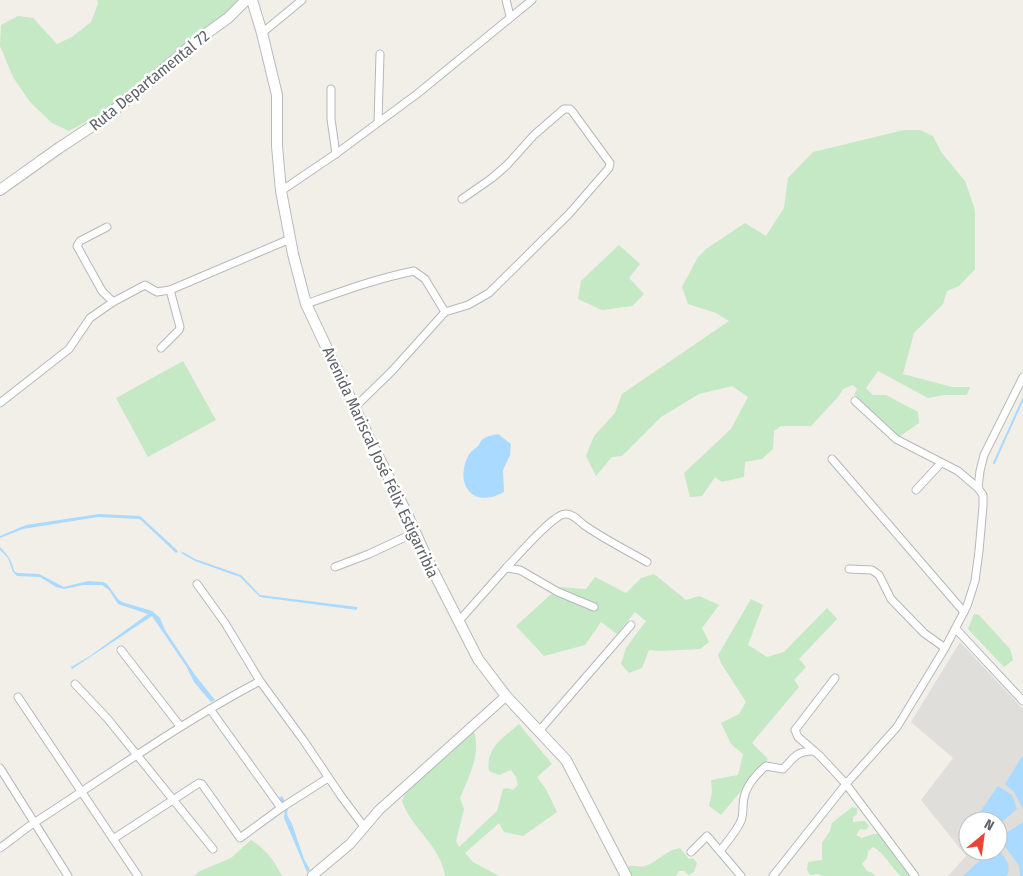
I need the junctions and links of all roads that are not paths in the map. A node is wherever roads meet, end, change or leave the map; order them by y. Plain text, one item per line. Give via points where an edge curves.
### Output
1 (246, 0) edge
2 (252, 0) edge
3 (302, 0) edge
4 (506, 0) edge
5 (532, 0) edge
6 (510, 16) junction
7 (262, 32) junction
8 (380, 54) dead end
9 (331, 89) dead end
10 (378, 122) junction
11 (336, 154) junction
12 (0, 190) edge
13 (281, 191) junction
14 (462, 199) dead end
15 (107, 227) dead end
16 (290, 239) junction
17 (170, 290) junction
18 (112, 302) junction
19 (306, 304) junction
20 (445, 312) junction
21 (161, 348) dead end
22 (1023, 377) edge
23 (854, 401) dead end
24 (0, 403) edge
25 (354, 408) junction
26 (832, 460) dead end
27 (941, 463) junction
28 (978, 488) junction
29 (916, 490) dead end
30 (416, 532) junction
31 (647, 562) dead end
32 (335, 567) dead end
33 (506, 568) junction
34 (849, 569) dead end
35 (197, 584) dead end
36 (594, 607) dead end
37 (964, 612) junction
38 (458, 622) junction
39 (631, 625) dead end
40 (956, 629) junction
41 (945, 648) junction
42 (120, 650) dead end
43 (835, 678) dead end
44 (260, 680) junction
45 (75, 684) dead end
46 (506, 696) junction
47 (18, 697) dead end
48 (1023, 701) edge
49 (214, 706) junction
50 (180, 726) junction
51 (539, 731) junction
52 (814, 751) junction
53 (137, 755) junction
54 (0, 768) edge
55 (328, 778) junction
56 (846, 784) junction
57 (82, 793) junction
58 (172, 800) junction
59 (285, 806) junction
60 (35, 823) junction
61 (365, 828) junction
62 (113, 839) junction
63 (0, 848) edge
64 (212, 849) dead end
65 (720, 851) junction
66 (691, 852) dead end
67 (315, 874) edge
68 (68, 876) edge
69 (138, 876) edge
70 (626, 876) edge
71 (741, 876) edge
72 (773, 876) edge
73 (915, 876) edge

1 - 12 main road, Ruta Departamental 72 via 119,107
2 - 7 main road, Avenida Mariscal José Félix Estigarribia
3 - 7 street
4 - 6 street
5 - 6 street
6 - 10 street via 418,94
7 - 13 main road, Avenida Mariscal José Félix Estigarribia via 277,94
8 - 10 street
9 - 11 street
10 - 11 street
11 - 13 street
13 - 16 main road, Avenida Mariscal José Félix Estigarribia
14 - 20 street via 507,165 564,109 572,111 610,163 569,214 489,293 468,305
15 - 18 street via 80,241 77,246 102,291
16 - 17 street
16 - 19 main road, Avenida Mariscal José Félix Estigarribia
17 - 18 street via 158,292 145,285
17 - 21 street via 180,326
18 - 24 street via 90,318 69,349
19 - 20 street via 344,289 414,271 425,279
19 - 25 main road, Avenida Mariscal José Félix Estigarribia
20 - 25 street
22 - 28 street via 984,456
23 - 27 street via 896,439
25 - 30 main road, Avenida Mariscal José Félix Estigarribia
26 - 37 street
27 - 28 street
27 - 29 street
28 - 37 street via 983,496 980,551 975,581
30 - 32 street
30 - 38 main road, Avenida Mariscal José Félix Estigarribia
31 - 33 street via 566,514 545,528
33 - 36 street via 520,570 558,592
33 - 38 street
34 - 41 street via 872,570 879,575 891,599 924,633
35 - 44 street
37 - 40 street
38 - 46 main road, Avenida Mariscal José Félix Estigarribia via 478,659
39 - 51 street
40 - 41 street
40 - 48 street
41 - 56 street via 897,727
42 - 50 street
43 - 52 street via 795,730
44 - 49 street
44 - 55 street
45 - 53 street
46 - 51 main road, Avenida Mariscal José Félix Estigarribia
46 - 61 street via 379,810
47 - 57 street
49 - 50 street
49 - 59 street
50 - 53 street
51 - 70 main road, Avenida Mariscal José Félix Estigarribia via 566,760
52 - 56 street
52 - 65 street via 804,751 795,756 783,769 766,766 762,769 746,789 740,822
53 - 57 street
53 - 58 street
54 - 60 street
55 - 59 street
55 - 61 street
56 - 72 street
56 - 73 street
57 - 60 street
57 - 62 street
58 - 59 street via 202,784 240,838
58 - 62 street
58 - 64 street
60 - 63 street
60 - 68 street
61 - 67 street
62 - 69 street
65 - 66 street via 708,836
65 - 71 street

